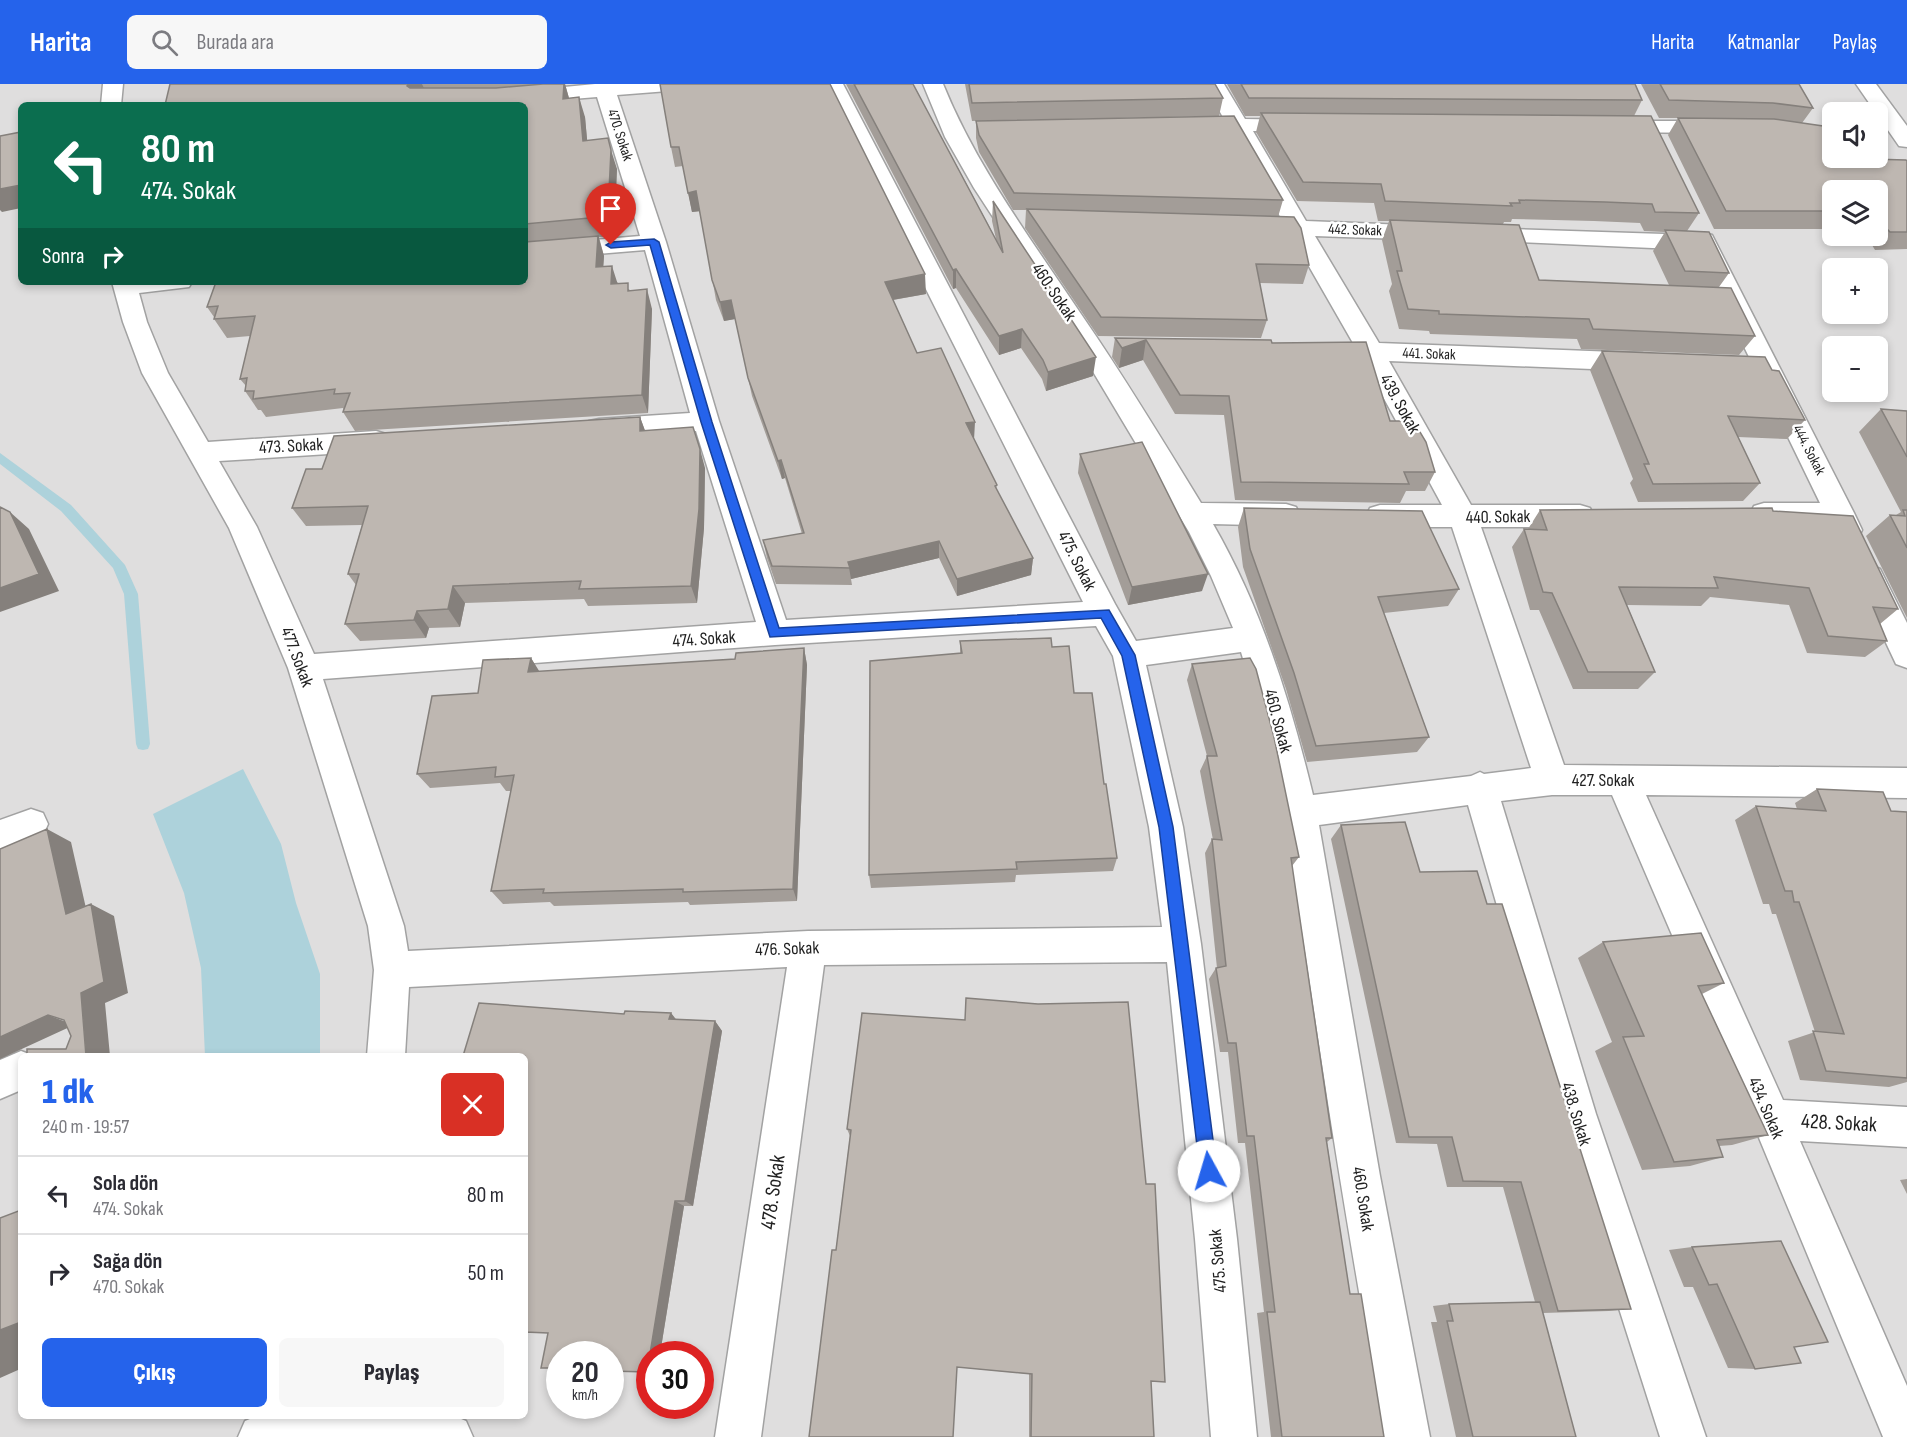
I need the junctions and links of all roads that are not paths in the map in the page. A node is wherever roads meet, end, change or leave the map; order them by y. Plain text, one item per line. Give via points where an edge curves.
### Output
1 (113, 84) edge
2 (681, 84) edge
3 (832, 84) edge
4 (933, 84) edge
5 (1214, 84) edge
6 (1866, 84) edge
7 (605, 87) edge
8 (499, 99) edge
9 (1639, 101) edge
10 (111, 102) edge
11 (1237, 124) junction
12 (1330, 125) edge
13 (1167, 126) edge
14 (1593, 127) edge
15 (1742, 128) edge
16 (1657, 138) junction
17 (1900, 145) edge
18 (1262, 226) edge
19 (1296, 228) junction
20 (1701, 233) joint
21 (654, 242) junction
22 (528, 253) edge
23 (124, 285) edge
24 (1324, 350) edge
25 (1371, 351) junction
26 (1662, 363) edge
27 (706, 422) junction
28 (576, 429) edge
29 (399, 440) edge
30 (199, 452) junction
31 (1192, 513) junction
32 (1840, 513) junction
33 (1734, 514) edge
34 (1310, 515) edge
35 (1604, 515) edge
36 (1357, 516) edge
37 (1463, 517) junction
38 (1104, 613) junction
39 (775, 633) junction
40 (1253, 638) junction
41 (1128, 655) junction
42 (1907, 655) edge
43 (304, 668) junction
44 (1622, 779) junction
45 (1552, 780) junction
46 (1907, 783) edge
47 (1480, 787) junction
48 (1301, 812) junction
49 (1182, 944) junction
50 (808, 948) junction
51 (392, 970) junction
52 (386, 1053) edge
53 (18, 1071) edge
54 (0, 1080) edge
55 (1771, 1119) junction
56 (1907, 1127) edge
57 (268, 1431) edge
58 (450, 1437) edge
59 (738, 1437) edge
60 (1234, 1437) edge
61 (1407, 1437) edge
62 (1683, 1437) edge
63 (1906, 1437) edge

1 - 10 street
2 - 7 street
3 - 38 street, 475. Sokak
4 - 31 street, 460. Sokak via 1017,220 1103,346
5 - 11 street, 439. Sokak
6 - 17 street
7 - 8 street
7 - 21 street, 470. Sokak
9 - 16 street
11 - 12 street
11 - 13 street
11 - 19 street, 439. Sokak
14 - 16 street
15 - 16 street
18 - 19 street, 442. Sokak
19 - 20 street, 442. Sokak via 1454,234
19 - 25 street, 439. Sokak
20 - 32 street, 444. Sokak via 1755,366
21 - 22 street
21 - 27 street, 470. Sokak
23 - 30 street, 477. Sokak via 155,373
24 - 25 street, 441. Sokak
25 - 26 street, 441. Sokak
25 - 37 street, 439. Sokak
27 - 28 street
27 - 39 street, 470. Sokak
29 - 30 street, 473. Sokak
30 - 43 street, 477. Sokak via 243,526
31 - 34 street
31 - 40 street, 460. Sokak via 1232,588
32 - 33 street
32 - 42 street, 444. Sokak
35 - 37 street, 440. Sokak
36 - 37 street, 440. Sokak
37 - 45 street, 439. Sokak
38 - 39 street, 474. Sokak
38 - 41 street, 475. Sokak
39 - 43 street, 474. Sokak
40 - 41 street
40 - 48 street, 460. Sokak
41 - 49 street, 475. Sokak via 1166,827
43 - 51 street, 477. Sokak via 386,926
44 - 45 street, 427. Sokak
44 - 46 street, 427. Sokak
44 - 55 street, 434. Sokak
45 - 47 street, 427. Sokak
47 - 48 street, 427. Sokak
47 - 62 street, 438. Sokak via 1514,914 1597,1182
48 - 61 street, 460. Sokak via 1368,1231
49 - 50 street, 476. Sokak
49 - 60 street, 475. Sokak
50 - 51 street, 476. Sokak
50 - 59 street, 478. Sokak
51 - 52 street, 477. Sokak
53 - 54 street
55 - 56 street, 428. Sokak
55 - 63 street, 434. Sokak
57 - 58 street

